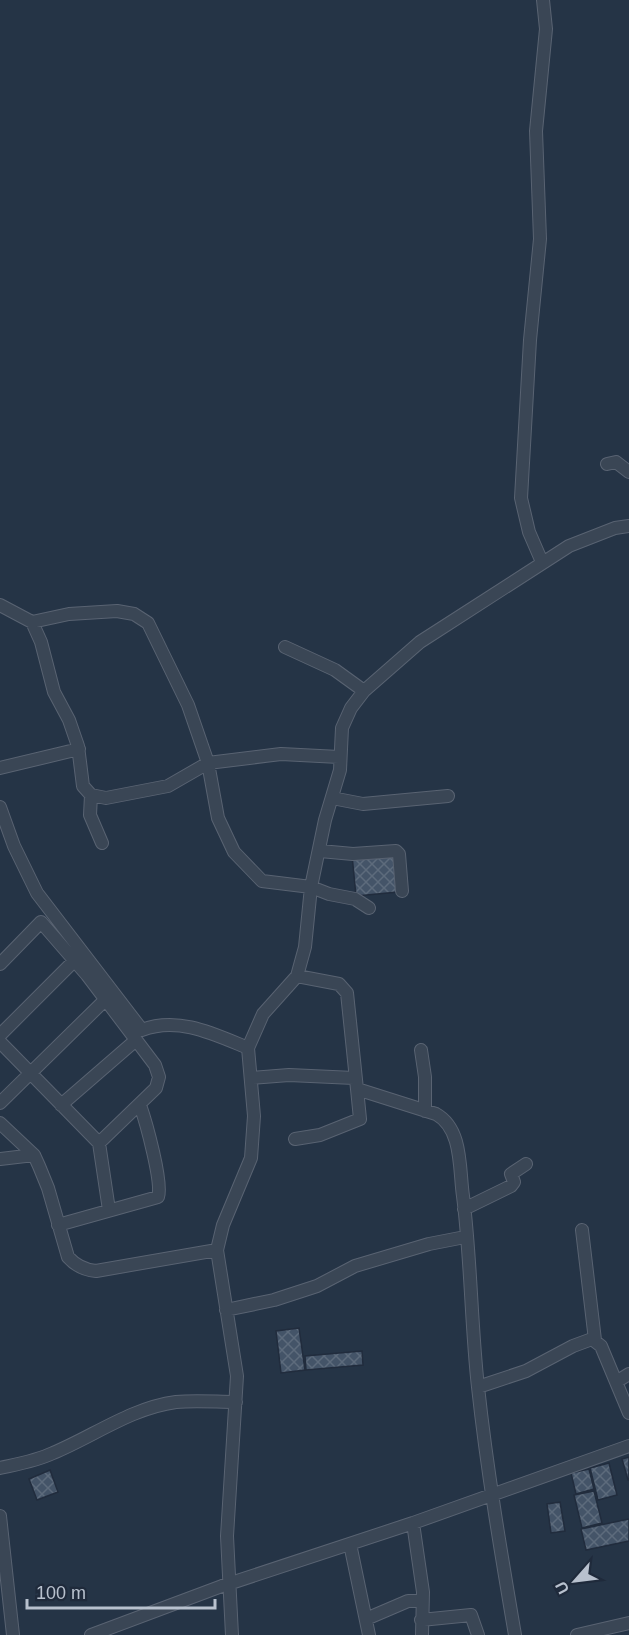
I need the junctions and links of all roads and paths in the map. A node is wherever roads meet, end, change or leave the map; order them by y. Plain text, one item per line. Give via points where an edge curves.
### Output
1 (543, 0) edge
2 (607, 464) dead end
3 (629, 472) edge
4 (629, 526) edge
5 (542, 562) junction
6 (0, 605) edge
7 (32, 622) junction
8 (285, 647) dead end
9 (364, 691) junction
10 (79, 749) junction
11 (339, 757) junction
12 (208, 763) junction
13 (0, 768) edge
14 (91, 795) junction
15 (448, 796) dead end
16 (332, 798) junction
17 (0, 807) edge
18 (102, 843) dead end
19 (320, 851) junction
20 (311, 887) junction
21 (402, 891) dead end
22 (369, 908) dead end
23 (74, 961) junction
24 (0, 964) edge
25 (297, 976) junction
26 (105, 1000) junction
27 (0, 1035) edge
28 (135, 1040) junction
29 (0, 1042) edge
30 (248, 1048) junction
31 (421, 1050) dead end
32 (31, 1071) junction
33 (251, 1078) junction
34 (356, 1084) junction
35 (0, 1103) edge
36 (61, 1105) junction
37 (141, 1105) junction
38 (425, 1111) junction
39 (0, 1123) edge
40 (295, 1138) dead end
41 (99, 1143) junction
42 (34, 1155) junction
43 (0, 1159) edge
44 (526, 1164) dead end
45 (464, 1209) junction
46 (109, 1210) junction
47 (58, 1225) junction
48 (582, 1230) dead end
49 (465, 1238) junction
50 (217, 1250) junction
51 (226, 1310) junction
52 (596, 1340) junction
53 (629, 1374) edge
54 (616, 1382) junction
55 (478, 1387) junction
56 (236, 1402) junction
57 (629, 1413) edge
58 (629, 1446) edge
59 (0, 1468) edge
60 (491, 1494) junction
61 (0, 1516) edge
62 (413, 1523) junction
63 (350, 1544) junction
64 (3, 1566) edge
65 (229, 1584) junction
66 (422, 1601) junction
67 (366, 1619) junction
68 (421, 1620) junction
69 (629, 1623) edge
70 (108, 1632) edge
71 (13, 1635) edge
72 (91, 1635) edge
73 (232, 1635) edge
74 (369, 1635) edge
75 (422, 1635) edge
76 (478, 1635) edge
77 (515, 1635) edge
78 (577, 1635) edge

1 - 5 street via 546,29 536,131 540,238 521,498
2 - 3 street via 616,462
4 - 5 street via 589,537
5 - 9 street via 420,642
6 - 7 street
7 - 10 street via 54,692
7 - 12 street via 69,614 117,611 134,614 148,623 188,705
8 - 9 street via 335,670
9 - 11 street via 342,728
10 - 13 street
10 - 14 street via 82,786
11 - 12 street via 281,754
11 - 16 street via 340,770
12 - 14 street via 168,786 106,798
12 - 20 street via 218,818 234,852 262,881
14 - 18 street via 90,815
15 - 16 street via 363,804
16 - 19 street
17 - 30 street via 37,893 142,1030 156,1025 185,1025
19 - 20 street
19 - 21 street via 396,851
20 - 22 street via 355,899
20 - 25 street via 305,947
23 - 24 street via 41,922
23 - 26 street
23 - 27 street
25 - 30 street via 263,1014
25 - 34 street via 339,984 347,993
26 - 28 street
26 - 32 street
28 - 36 street
28 - 37 street via 155,1065 159,1077 156,1088
29 - 32 street
30 - 33 street
31 - 38 street
32 - 35 street
32 - 36 street
33 - 34 street via 289,1075
33 - 50 street via 251,1158 225,1219
34 - 38 street
34 - 40 street via 360,1119 320,1135
36 - 41 street
37 - 41 street
37 - 46 street via 160,1194 152,1201
38 - 45 street via 444,1118 452,1130
39 - 42 street
41 - 46 street
42 - 43 street
42 - 47 street
44 - 45 street via 510,1174 511,1186
45 - 49 street
46 - 47 street
47 - 50 street via 68,1257 88,1270
48 - 52 street
49 - 51 street via 429,1244 356,1266 317,1286 274,1300
49 - 55 street
50 - 51 street
51 - 56 street via 237,1376
52 - 54 street
52 - 55 street via 585,1340 526,1371
53 - 54 street
54 - 57 street
55 - 60 street
56 - 59 street via 176,1402 156,1407 121,1419 43,1457
56 - 65 street via 228,1485
58 - 60 street
60 - 62 street
60 - 77 street
61 - 64 street
62 - 63 street
62 - 66 street
63 - 65 street
63 - 67 street
64 - 71 street
65 - 70 street
65 - 73 street
66 - 67 street via 408,1601
66 - 68 street
67 - 74 street
68 - 75 street
68 - 76 street via 471,1615
69 - 78 street
70 - 72 street

